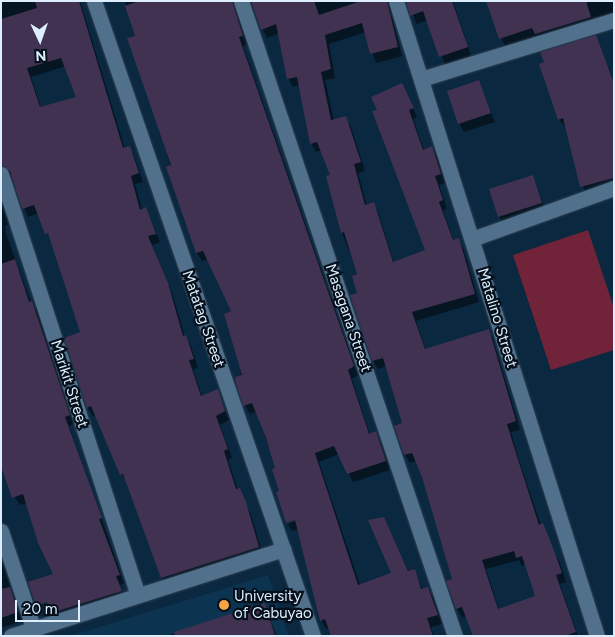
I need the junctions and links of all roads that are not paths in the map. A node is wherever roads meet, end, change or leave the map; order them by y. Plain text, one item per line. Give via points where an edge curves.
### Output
1 (94, 1) edge
2 (241, 1) edge
3 (396, 1) edge
4 (614, 20) edge
5 (421, 79) junction
6 (1, 174) edge
7 (614, 188) edge
8 (472, 238) junction
9 (1, 531) edge
10 (283, 549) junction
11 (138, 595) junction
12 (34, 630) junction
13 (11, 636) edge
14 (313, 636) edge
15 (455, 636) edge
16 (598, 636) edge

1 - 10 street, Matatag Street
2 - 15 street, Masagana Street
3 - 5 street, Matalino Street
4 - 5 street
5 - 8 street, Matalino Street
6 - 11 street, Marikit Street
7 - 8 street
8 - 16 street, Matalino Street
9 - 12 street
10 - 11 street
10 - 14 street, Matatag Street
11 - 12 street
12 - 13 street

